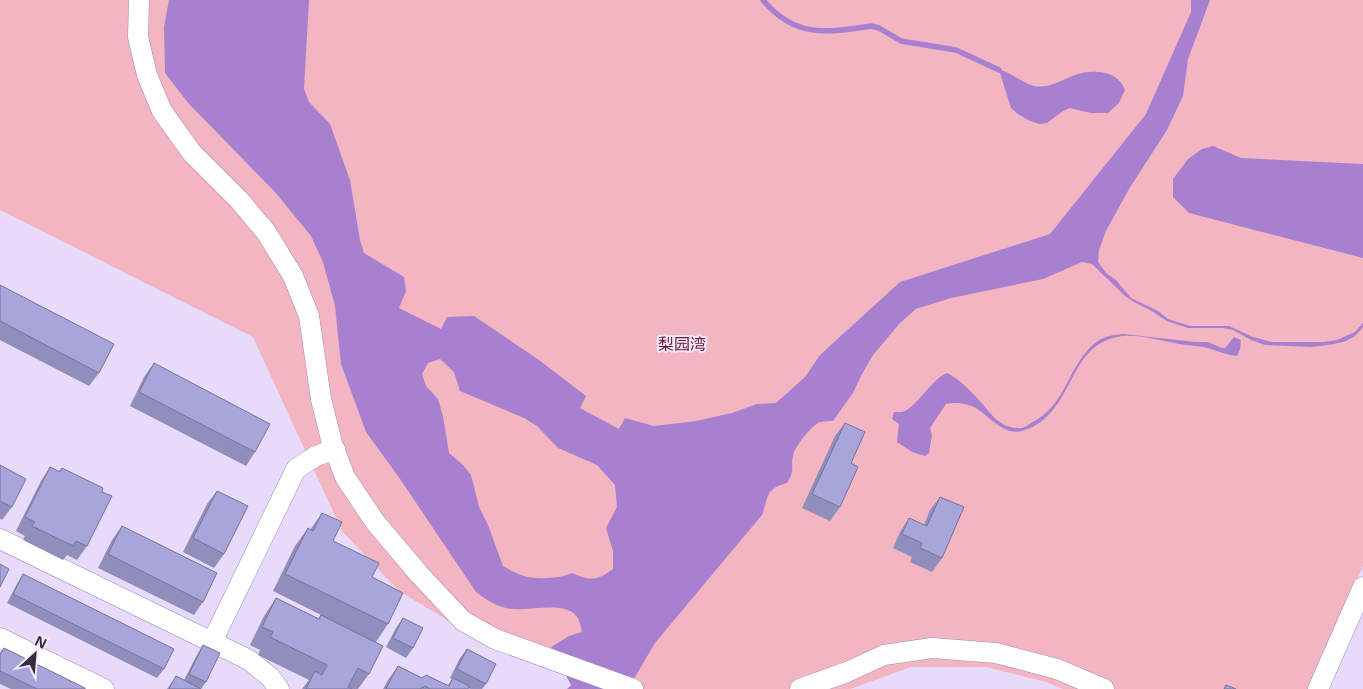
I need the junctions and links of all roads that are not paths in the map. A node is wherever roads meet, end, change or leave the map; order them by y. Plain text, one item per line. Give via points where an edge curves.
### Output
1 (139, 0) edge
2 (334, 449) junction
3 (0, 539) edge
4 (1363, 587) edge
5 (0, 638) edge
6 (212, 642) junction
7 (104, 689) edge
8 (279, 689) edge
9 (633, 689) edge
10 (800, 689) edge
11 (1104, 689) edge
12 (1318, 689) edge

1 - 2 street via 138,37 146,75 162,111 192,153 266,232 293,276 308,316 321,399
2 - 6 street via 316,456 296,470
2 - 9 street via 345,477 375,522 463,620 495,639
3 - 6 street
4 - 12 street
5 - 7 street
6 - 8 street via 249,660 270,676
10 - 11 street via 884,655 932,648 996,653 1057,668

